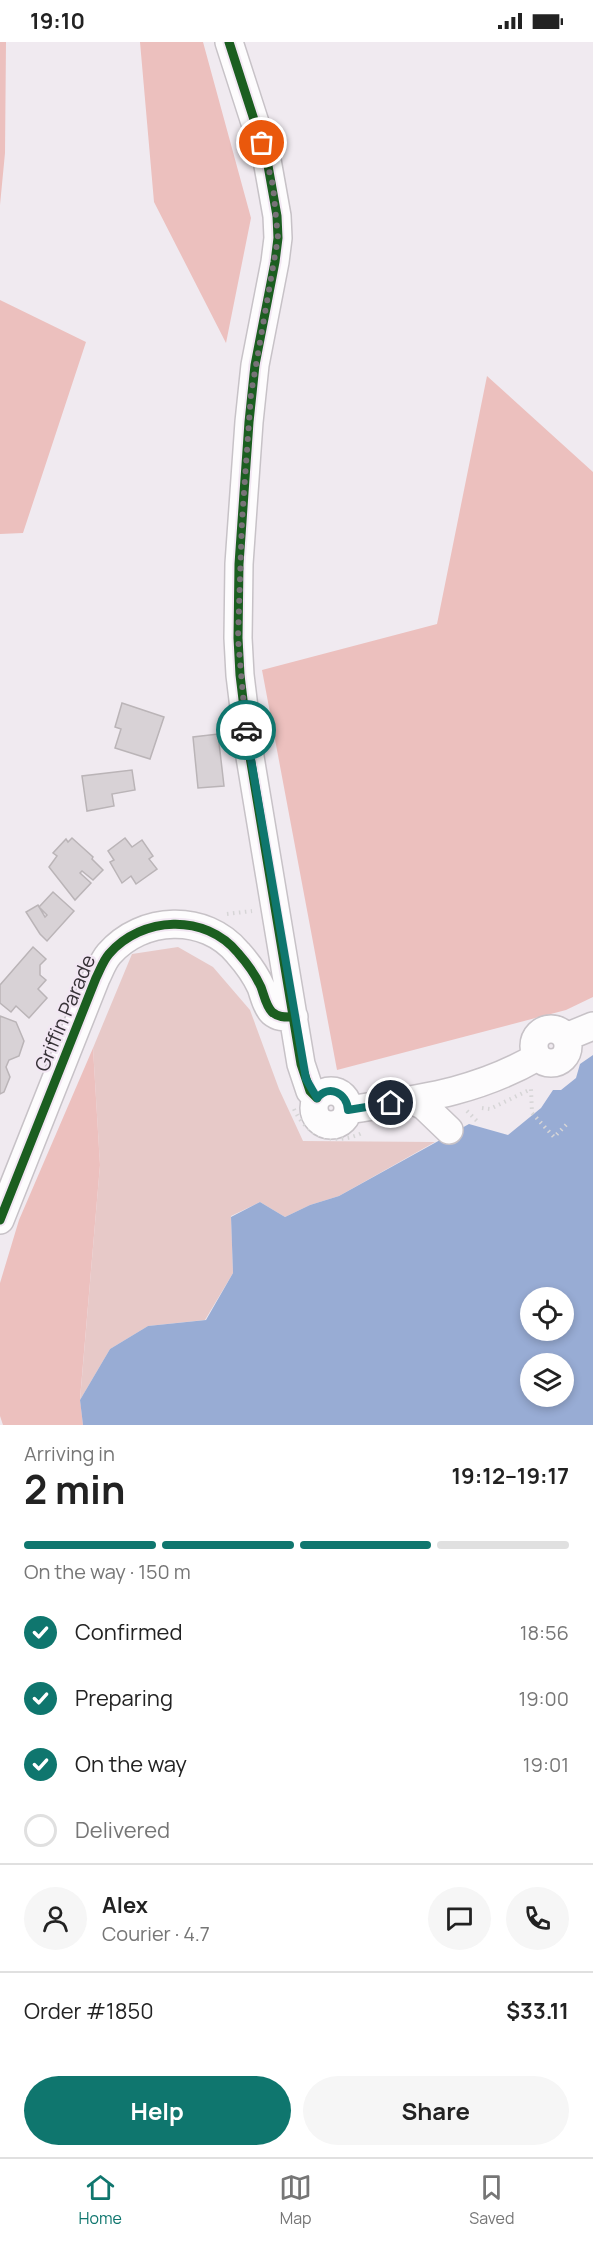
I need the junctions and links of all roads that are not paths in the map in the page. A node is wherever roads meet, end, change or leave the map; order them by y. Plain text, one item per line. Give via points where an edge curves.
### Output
1 (230, 42) edge
2 (294, 1017) junction
3 (593, 1026) edge
4 (412, 1100) junction
5 (449, 1130) dead end
6 (0, 1220) edge

1 - 2 street via 267,160 277,216 277,246 255,365 249,422 238,638 249,757
2 - 4 street via 303,1072 317,1098 315,1114 327,1125 343,1121 348,1110
2 - 6 street, Griffin Parade via 280,1017 271,1011 238,952 209,931 173,923 147,928 127,939 108,955 96,978
3 - 4 street via 566,1037 551,1029 541,1032 534,1047 537,1057 513,1071 451,1094
4 - 5 street

